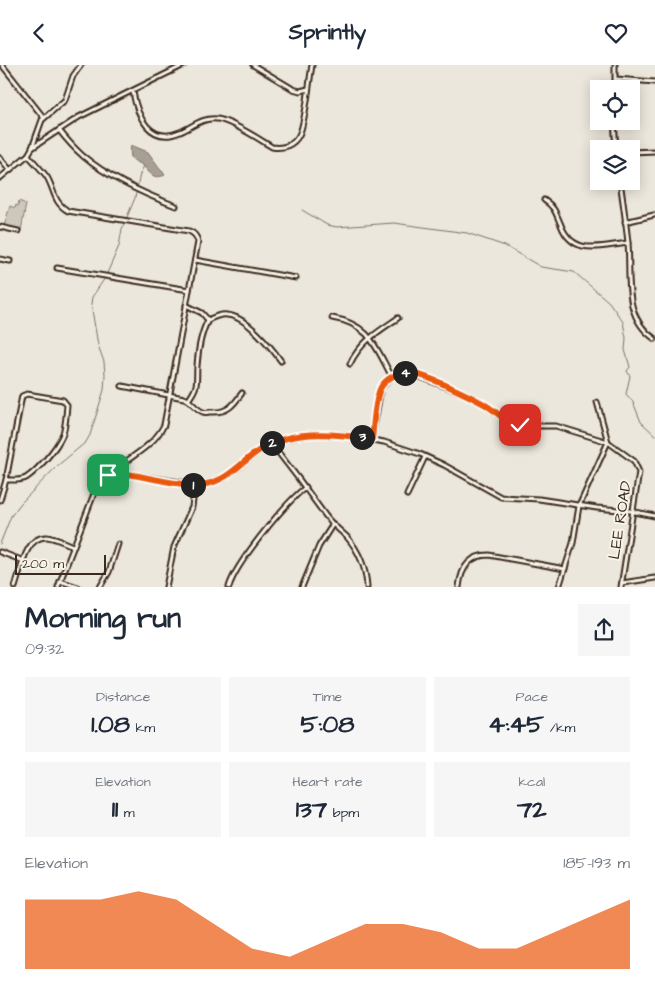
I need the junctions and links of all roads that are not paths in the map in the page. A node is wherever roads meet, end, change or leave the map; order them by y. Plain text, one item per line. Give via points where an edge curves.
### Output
1 (2, 65) edge
2 (81, 65) edge
3 (184, 65) edge
4 (254, 65) edge
5 (312, 65) edge
6 (615, 65) edge
7 (616, 79) joint
8 (655, 82) edge
9 (308, 89) junction
10 (132, 92) junction
11 (44, 118) junction
12 (58, 130) junction
13 (32, 148) junction
14 (655, 151) edge
15 (640, 152) edge
16 (28, 155) junction
17 (0, 158) edge
18 (10, 170) junction
19 (0, 179) edge
20 (621, 190) edge
21 (544, 201) dead end
22 (176, 206) dead end
23 (654, 215) edge
24 (625, 223) junction
25 (0, 227) edge
26 (18, 231) dead end
27 (628, 243) junction
28 (0, 259) edge
29 (194, 260) junction
30 (10, 261) dead end
31 (57, 268) dead end
32 (296, 278) dead end
33 (189, 290) junction
34 (186, 305) junction
35 (332, 318) dead end
36 (398, 318) dead end
37 (208, 320) junction
38 (370, 338) junction
39 (655, 339) edge
40 (281, 361) dead end
41 (350, 364) dead end
42 (392, 377) junction
43 (122, 386) dead end
44 (242, 393) dead end
45 (170, 395) junction
46 (189, 399) junction
47 (596, 402) dead end
48 (372, 439) junction
49 (608, 442) junction
50 (271, 443) junction
51 (425, 457) junction
52 (118, 467) junction
53 (6, 480) junction
54 (194, 485) junction
55 (306, 487) junction
56 (407, 495) dead end
57 (0, 500) edge
58 (579, 505) junction
59 (633, 512) junction
60 (655, 516) edge
61 (333, 525) junction
62 (118, 544) dead end
63 (73, 546) junction
64 (0, 552) edge
65 (24, 561) junction
66 (565, 569) junction
67 (655, 578) edge
68 (60, 581) junction
69 (622, 585) edge
70 (15, 587) edge
71 (58, 587) edge
72 (78, 587) edge
73 (100, 587) edge
74 (166, 587) edge
75 (229, 587) edge
76 (302, 587) edge
77 (367, 587) edge
78 (459, 587) edge
79 (560, 587) edge

1 - 11 street
2 - 11 street via 73,76 66,99
3 - 10 street
4 - 9 street via 293,89
5 - 9 street
6 - 7 street
7 - 8 street
9 - 10 street via 299,134 289,145 278,148 217,119 207,119 172,134 158,133 142,120
10 - 12 street
11 - 13 street
12 - 13 street
12 - 22 street via 91,163 145,195
13 - 16 street
14 - 15 street
16 - 18 street
16 - 29 street via 46,176 61,207 68,211 192,232 198,238
17 - 18 street
18 - 19 street
20 - 24 street
21 - 27 street via 554,208 563,231 576,245
23 - 24 street
24 - 27 street
25 - 26 street
27 - 39 street via 630,300 642,328
28 - 30 street
29 - 32 street
29 - 33 street
31 - 33 street
33 - 34 street
34 - 37 street
34 - 45 street
35 - 38 street via 348,321
36 - 38 street
37 - 40 street via 225,314 236,317 256,333
37 - 46 street via 197,365 197,386
38 - 41 street
38 - 42 street
42 - 48 street via 381,388
42 - 49 street via 403,373 417,374 470,396 508,423 556,426
43 - 45 street
44 - 46 street via 232,407 220,413 203,412
45 - 46 street
45 - 52 street via 161,432
47 - 49 street
48 - 50 street via 312,434
48 - 51 street
49 - 58 street
49 - 59 street, LEE ROAD via 634,461 638,469
50 - 54 street via 223,479
50 - 55 street
51 - 56 street
51 - 58 street via 501,497
52 - 54 street via 127,474
52 - 63 street via 97,486
53 - 53 street via 22,397 27,393 63,400 67,405 65,426 54,449 25,478
53 - 57 street
54 - 74 street via 192,507 174,547
55 - 61 street
55 - 75 street via 272,522 237,568
58 - 59 street
58 - 66 street
59 - 60 street
59 - 69 street, LEE ROAD
61 - 76 street via 319,546
61 - 77 street via 357,551
62 - 73 street via 109,572
63 - 65 street via 50,538 37,539 28,547
63 - 68 street
64 - 65 street
65 - 70 street
66 - 78 street via 480,555 471,560 460,574
66 - 79 street
67 - 69 street
68 - 71 street
68 - 72 street

